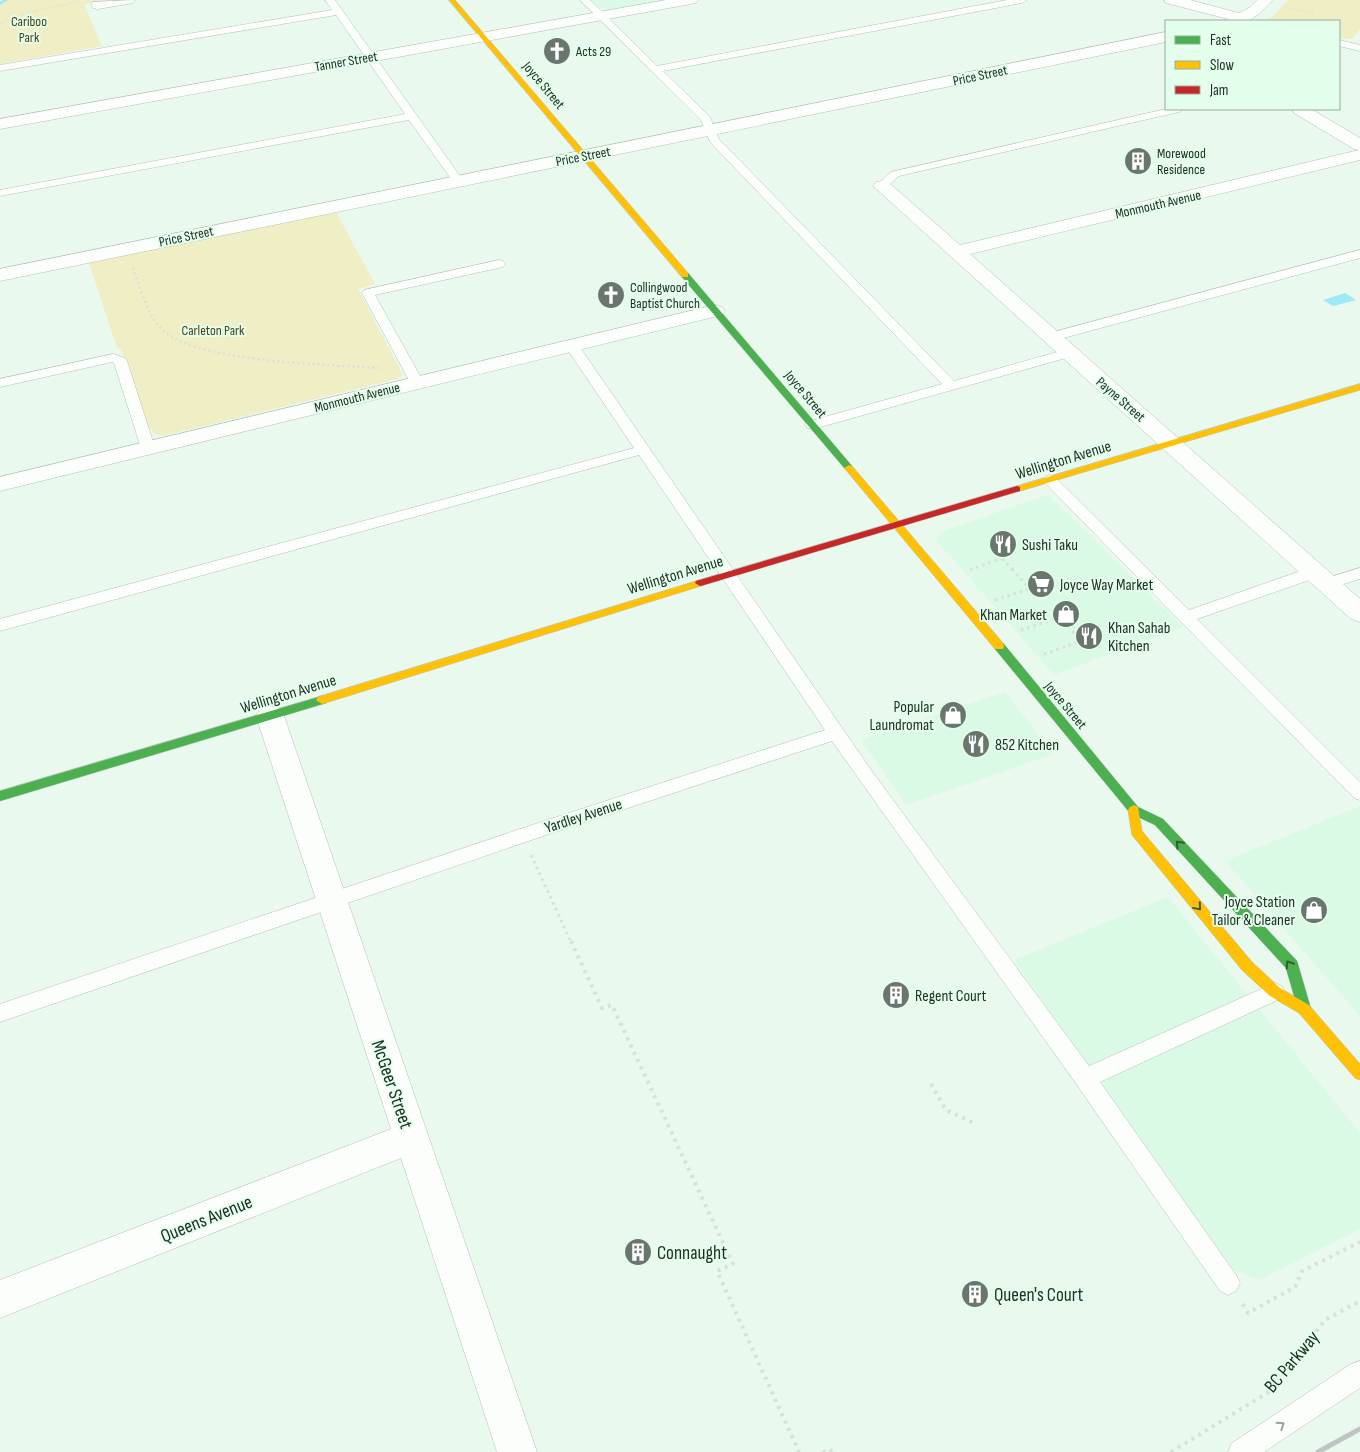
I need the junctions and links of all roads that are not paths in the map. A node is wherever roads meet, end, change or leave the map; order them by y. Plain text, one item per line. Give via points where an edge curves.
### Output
1 (128, 0) edge
2 (330, 0) edge
3 (452, 0) edge
4 (585, 0) edge
5 (691, 0) edge
6 (1022, 0) edge
7 (1171, 0) edge
8 (1272, 3) edge
9 (98, 5) road end
10 (338, 12) junction
11 (602, 16) junction
12 (1242, 20) edge
13 (483, 37) junction
14 (1165, 37) edge
15 (1340, 43) edge
16 (1358, 45) edge
17 (371, 57) junction
18 (0, 68) edge
19 (655, 69) junction
20 (1175, 110) edge
21 (1302, 110) edge
22 (412, 116) junction
23 (0, 124) edge
24 (710, 131) junction
25 (1360, 145) edge
26 (1360, 155) edge
27 (583, 156) junction
28 (458, 180) junction
29 (882, 186) joint
30 (0, 193) edge
31 (956, 252) junction
32 (1360, 254) edge
33 (499, 264) dead end
34 (0, 275) edge
35 (715, 311) junction
36 (1051, 337) junction
37 (572, 346) junction
38 (1068, 353) junction
39 (413, 376) junction
40 (0, 383) edge
41 (951, 386) junction
42 (1360, 387) edge
43 (812, 425) junction
44 (1171, 444) junction
45 (148, 448) junction
46 (642, 450) junction
47 (1050, 480) junction
48 (0, 484) edge
49 (898, 525) junction
50 (1360, 573) edge
51 (729, 574) junction
52 (1321, 578) junction
53 (1360, 613) edge
54 (1186, 616) junction
55 (0, 625) edge
56 (270, 716) junction
57 (835, 733) junction
58 (1360, 793) edge
59 (0, 796) edge
60 (1134, 810) junction
61 (332, 900) junction
62 (1275, 992) junction
63 (1304, 1009) junction
64 (0, 1013) edge
65 (1360, 1074) edge
66 (1085, 1078) junction
67 (412, 1138) junction
68 (1228, 1283) road end
69 (0, 1299) edge
70 (1360, 1372) edge
71 (511, 1450) edge
72 (1240, 1452) edge

1 - 9 street
2 - 10 lane
3 - 13 main road, Joyce Street
4 - 11 lane
5 - 11 street, Tanner Street
6 - 19 lane
7 - 12 street via 1223,12
8 - 12 street
10 - 17 lane
10 - 18 lane
11 - 13 street, Tanner Street
11 - 19 lane
13 - 17 street, Tanner Street
13 - 27 main road, Joyce Street
14 - 24 street, Price Street
15 - 16 lane
17 - 22 lane
17 - 23 street, Tanner Street
19 - 24 lane via 706,119
20 - 29 lane via 895,174
21 - 25 street
22 - 28 lane
22 - 30 lane
24 - 27 street, Price Street
24 - 41 lane via 714,140
26 - 31 street, Monmouth Avenue
27 - 28 street, Price Street
27 - 35 main road, Joyce Street
28 - 34 street, Price Street
29 - 31 street, Payne Street
31 - 36 street, Payne Street
32 - 36 lane
33 - 39 lane via 368,293
35 - 37 street, Monmouth Avenue
35 - 43 main road, Joyce Street
36 - 38 street, Payne Street
37 - 39 street, Monmouth Avenue
37 - 46 lane
38 - 41 lane
38 - 44 street, Payne Street
39 - 45 street, Monmouth Avenue
40 - 45 lane via 113,358 120,361
41 - 43 lane
42 - 44 main road, Wellington Avenue
43 - 49 main road, Joyce Street
44 - 47 main road, Wellington Avenue
44 - 52 street, Payne Street
45 - 48 street, Monmouth Avenue
46 - 51 lane
46 - 55 lane
47 - 49 main road, Wellington Avenue
47 - 54 lane
49 - 51 main road, Wellington Avenue
49 - 60 main road, Joyce Street
50 - 52 lane
51 - 56 main road, Wellington Avenue
51 - 57 lane
52 - 53 street, Payne Street
52 - 54 lane
54 - 58 lane
56 - 59 main road, Wellington Avenue
56 - 61 street, McGeer Street
57 - 61 lane, Yardley Avenue
57 - 66 lane
60 -> 62 main road, Joyce Street via 1136,832 1247,966
63 -> 60 main road, Joyce Street via 1292,965 1159,822
61 - 64 lane, Yardley Avenue
61 - 67 street, McGeer Street
62 - 63 main road, Joyce Street
62 - 66 lane
63 - 65 main road, Joyce Street
66 - 68 lane
67 - 69 street, Queens Avenue
67 - 71 street, McGeer Street
72 -> 70 lane

